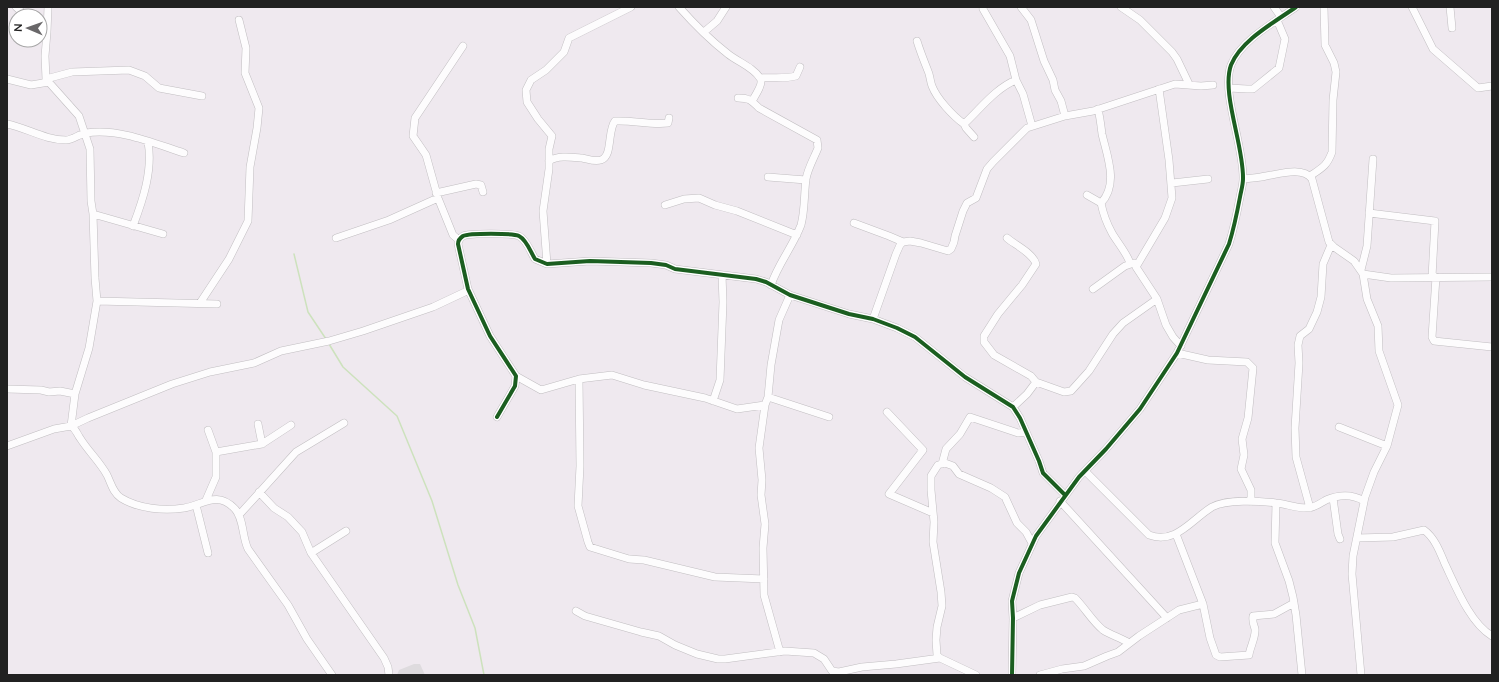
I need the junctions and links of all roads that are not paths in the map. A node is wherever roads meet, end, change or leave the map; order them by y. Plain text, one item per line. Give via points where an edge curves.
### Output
1 (631, 7) edge
2 (679, 7) edge
3 (726, 7) edge
4 (1021, 7) edge
5 (1121, 7) edge
6 (1274, 7) edge
7 (1296, 7) edge
8 (1324, 7) edge
9 (1412, 7) edge
10 (1450, 7) edge
11 (983, 9) dead end
12 (1279, 18) junction
13 (239, 20) dead end
14 (1452, 28) dead end
15 (704, 32) junction
16 (917, 41) dead end
17 (463, 46) dead end
18 (45, 48) edge
19 (800, 67) dead end
20 (760, 78) junction
21 (7, 79) edge
22 (48, 80) junction
23 (1016, 80) junction
24 (1189, 84) junction
25 (1213, 85) dead end
26 (1492, 86) edge
27 (1229, 88) junction
28 (1159, 89) junction
29 (202, 96) dead end
30 (738, 98) dead end
31 (752, 101) junction
32 (1098, 109) junction
33 (1065, 116) junction
34 (669, 118) dead end
35 (7, 124) edge
36 (964, 124) junction
37 (1032, 126) junction
38 (85, 133) junction
39 (974, 137) dead end
40 (148, 142) junction
41 (184, 153) dead end
42 (1373, 159) dead end
43 (548, 161) junction
44 (1310, 176) junction
45 (768, 177) dead end
46 (1243, 179) junction
47 (806, 180) junction
48 (1208, 180) dead end
49 (1172, 183) junction
50 (483, 192) dead end
51 (1087, 195) dead end
52 (437, 196) junction
53 (1101, 203) junction
54 (665, 205) dead end
55 (1369, 213) junction
56 (93, 214) junction
57 (854, 224) dead end
58 (133, 226) junction
59 (163, 234) dead end
60 (797, 235) junction
61 (336, 238) dead end
62 (1007, 238) dead end
63 (459, 240) junction
64 (903, 242) junction
65 (1331, 245) junction
66 (1138, 263) junction
67 (547, 264) junction
68 (1130, 264) junction
69 (1362, 272) junction
70 (722, 275) junction
71 (1434, 277) junction
72 (1492, 277) edge
73 (771, 285) junction
74 (468, 289) junction
75 (1093, 289) dead end
76 (790, 295) junction
77 (1157, 299) junction
78 (97, 301) junction
79 (200, 303) junction
80 (217, 304) dead end
81 (873, 319) junction
82 (1492, 347) edge
83 (1179, 349) junction
84 (516, 376) junction
85 (579, 379) junction
86 (1036, 382) junction
87 (7, 390) edge
88 (75, 394) junction
89 (768, 397) junction
90 (713, 401) junction
91 (765, 405) junction
92 (1013, 407) junction
93 (887, 412) dead end
94 (497, 417) dead end
95 (829, 417) dead end
96 (344, 423) dead end
97 (258, 424) dead end
98 (71, 426) junction
99 (291, 426) dead end
100 (1339, 427) dead end
101 (208, 430) dead end
102 (1026, 432) junction
103 (262, 444) junction
104 (7, 446) edge
105 (1387, 446) junction
106 (216, 452) junction
107 (942, 464) junction
108 (1085, 471) junction
109 (259, 492) junction
110 (1062, 498) junction
111 (1333, 498) junction
112 (206, 500) junction
113 (1364, 501) junction
114 (1251, 502) junction
115 (1276, 503) junction
116 (196, 505) junction
117 (1310, 508) junction
118 (933, 513) junction
119 (239, 515) junction
120 (346, 531) dead end
121 (1176, 534) junction
122 (1357, 538) junction
123 (1340, 539) dead end
124 (1032, 543) junction
125 (208, 553) dead end
126 (311, 553) junction
127 (764, 579) junction
128 (1294, 603) junction
129 (1203, 604) junction
130 (576, 611) dead end
131 (1013, 618) junction
132 (1167, 618) junction
133 (1492, 636) edge
134 (1129, 643) junction
135 (780, 652) junction
136 (940, 658) junction
137 (332, 675) edge
138 (389, 675) edge
139 (976, 675) edge
140 (1012, 675) edge
141 (1040, 675) edge
142 (1302, 675) edge
143 (1361, 675) edge

1 - 43 street via 569,38 564,52 546,70 531,80 526,90 527,102 552,136
2 - 15 street
3 - 15 street
4 - 33 street via 1031,20
5 - 24 street via 1140,20 1172,52
6 - 12 street
7 - 12 street
8 - 44 street via 1325,45 1336,72 1332,152 1325,167
9 - 26 street via 1433,49 1478,88
10 - 14 street
11 - 23 street via 1010,56
12 - 27 street via 1252,39 1238,54 1231,65
12 - 27 street via 1285,39 1279,68 1253,88
13 - 79 street via 246,48 245,73 259,108 250,167 248,221 229,259
15 - 20 street
16 - 36 street via 937,95
17 - 52 street via 415,118 413,136 426,155
18 - 22 street
19 - 20 street via 796,76 790,78
20 - 31 street via 761,83
21 - 22 street via 31,84
22 - 29 street via 72,72 129,70 145,76 159,88
22 - 38 street via 79,116
23 - 36 street via 996,93
23 - 37 street via 1023,94
24 - 25 street
24 - 28 street via 1175,84
27 - 46 street via 1241,150
28 - 32 street
28 - 49 street
30 - 31 street
31 - 47 street via 759,108 817,140 818,148
32 - 33 street
32 - 53 street via 1110,170 1110,188 1107,197
33 - 37 street
34 - 43 street via 668,123 659,124 615,121 610,133 608,153 601,160 560,156
35 - 38 street via 67,140
36 - 39 street
37 - 64 street via 1027,128 987,169 976,198 967,203 963,211 951,249 948,251 921,243
38 - 40 street via 111,133
38 - 56 street via 90,149
40 - 41 street
40 - 58 street via 146,191
42 - 55 street
43 - 67 street via 543,211
44 - 46 street via 1297,172
44 - 65 street via 1314,182 1326,237
45 - 47 street
46 - 83 street via 1235,226 1229,244
47 - 60 street via 804,212
48 - 49 street
49 - 66 street via 1169,210
50 - 52 street via 481,185 476,184
51 - 53 street
52 - 61 street via 389,220
52 - 63 street via 453,235
53 - 68 street via 1112,232 1130,258
54 - 60 street via 684,199 699,198
55 - 69 street
55 - 71 street via 1435,221
56 - 58 street
56 - 78 street
57 - 64 street
58 - 59 street
60 - 73 street via 774,274
62 - 86 street via 1029,254 1036,264 998,314 984,336 984,342 994,355 1031,376
63 - 67 street via 463,236 471,235 518,236 523,239 535,260
63 - 74 street via 458,249
64 - 81 street via 896,254
65 - 69 street via 1354,261
65 - 117 street via 1323,264 1321,297 1317,312 1309,329 1300,336 1298,345 1296,457
66 - 68 street
66 - 77 street via 1136,267
67 - 70 street via 590,261 651,263
68 - 75 street
69 - 71 street via 1391,278
69 - 105 street via 1367,299 1378,326 1379,351 1398,402
70 - 73 street via 756,279
70 - 90 street via 720,380
71 - 72 street
71 - 82 street via 1432,340
73 - 76 street
74 - 84 street via 490,336
74 - 98 street via 433,307 363,331 282,351 254,363 210,372 172,384
76 - 81 street
76 - 89 street via 780,320
77 - 83 street via 1166,325
77 - 86 street via 1123,322 1071,391 1064,392
78 - 79 street
78 - 88 street via 89,348
79 - 80 street
81 - 92 street via 915,336 965,377
83 - 108 street via 1140,409
83 - 114 street via 1208,360 1246,362 1253,368 1248,418 1242,439 1244,455 1241,469 1251,490
84 - 85 street via 541,390
84 - 94 street via 515,386
85 - 90 street via 612,375
85 - 127 street via 578,506 590,547 629,559 644,560 715,577
86 - 92 street
87 - 88 street
88 - 98 street
89 - 91 street
89 - 95 street
90 - 91 street via 737,409
91 - 127 street via 759,448 765,524
92 - 102 street
93 - 118 street via 923,450 889,494
96 - 109 street via 296,452
97 - 103 street
98 - 104 street via 54,429
98 - 116 street via 75,428 120,497 138,505 154,508 183,508
99 - 103 street
100 - 105 street
101 - 106 street
102 - 107 street via 1018,433 970,418 946,449
102 - 110 street via 1043,473
103 - 106 street
105 - 113 street
106 - 112 street via 216,477
107 - 118 street via 938,465 931,476
107 - 124 street via 953,466 959,474 1005,497 1017,523
108 - 110 street
108 - 121 street via 1149,535 1160,538
109 - 119 street
109 - 126 street via 302,532
110 - 124 street
110 - 132 street
111 - 113 street via 1349,496
111 - 117 street
111 - 123 street
112 - 116 street
112 - 119 street via 227,503
113 - 122 street
114 - 115 street
114 - 121 street via 1216,506
115 - 117 street
115 - 128 street via 1275,543
116 - 125 street
118 - 136 street via 942,606 936,640 937,655
119 - 137 street via 248,549 288,605 307,639
120 - 126 street
121 - 129 street
122 - 133 street via 1393,537 1424,530 1438,548 1464,603 1485,632
122 - 143 street via 1352,574
124 - 131 street via 1019,573 1012,601
126 - 138 street via 384,658
127 - 135 street via 764,595
128 - 129 street via 1274,614 1253,616 1255,631 1249,655 1220,657 1216,655 1210,638
128 - 142 street
129 - 132 street via 1179,610
130 - 135 street via 585,616 659,636 697,654 718,659
131 - 134 street via 1040,605 1072,596 1104,631
131 - 140 street
132 - 134 street
134 - 141 street via 1118,652 1084,666
135 - 136 street via 814,653 824,659 832,671 839,672
136 - 139 street

